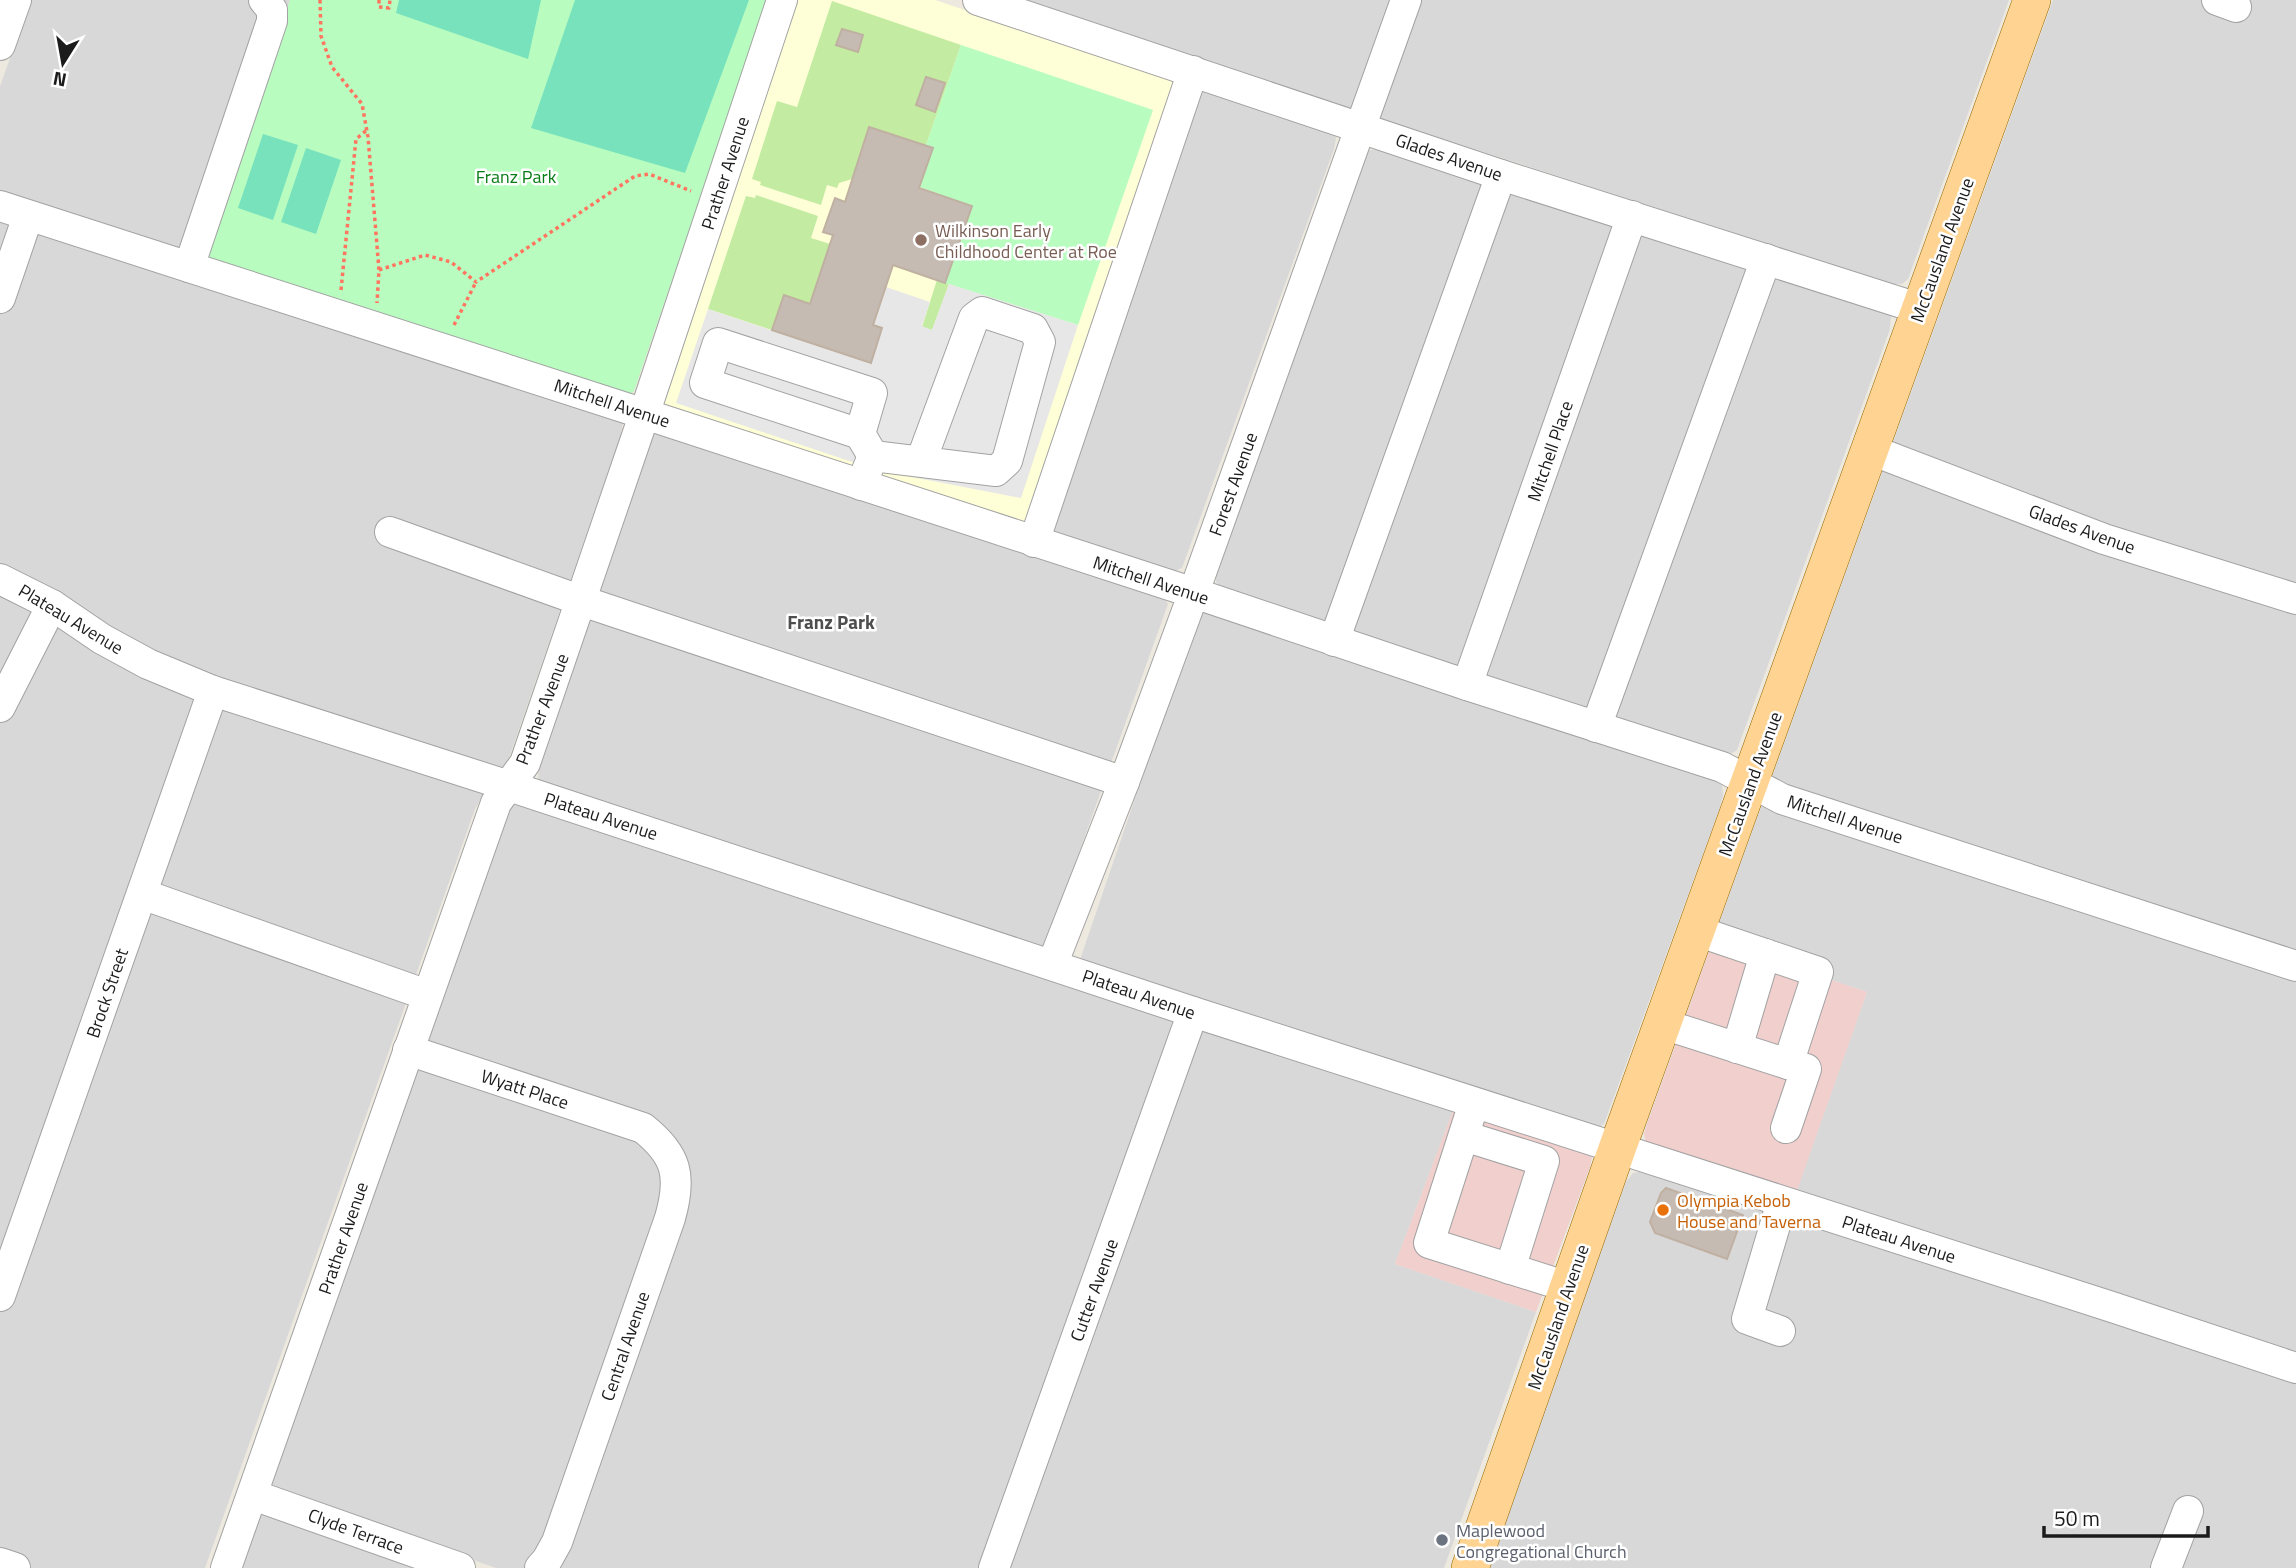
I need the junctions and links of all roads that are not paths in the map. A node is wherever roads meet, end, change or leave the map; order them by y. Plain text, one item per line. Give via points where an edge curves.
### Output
1 (16, 0) edge
2 (264, 0) edge
3 (782, 0) edge
4 (978, 0) edge
5 (1406, 0) edge
6 (2032, 0) edge
7 (0, 45) edge
8 (1193, 71) junction
9 (1361, 127) junction
10 (1501, 175) junction
11 (0, 206) edge
12 (28, 216) junction
13 (1632, 216) junction
14 (1766, 259) junction
15 (189, 267) junction
16 (0, 298) edge
17 (1921, 309) junction
18 (645, 414) junction
19 (867, 445) junction
20 (1871, 450) junction
21 (920, 461) junction
22 (861, 485) junction
23 (390, 532) dead end
24 (1034, 542) junction
25 (0, 579) edge
26 (1194, 593) junction
27 (2296, 599) edge
28 (582, 601) junction
29 (52, 605) junction
30 (1334, 641) junction
31 (1467, 685) junction
32 (213, 691) junction
33 (0, 707) edge
34 (1596, 727) junction
35 (1124, 782) junction
36 (1751, 783) junction
37 (509, 786) junction
38 (142, 894) junction
39 (1697, 931) junction
40 (1765, 954) junction
41 (1052, 965) junction
42 (2296, 966) edge
43 (427, 995) junction
44 (1193, 1012) junction
45 (1663, 1024) junction
46 (1737, 1048) junction
47 (408, 1050) junction
48 (1788, 1064) junction
49 (1475, 1103) junction
50 (643, 1128) joint
51 (1786, 1128) dead end
52 (1464, 1136) junction
53 (1617, 1149) junction
54 (1782, 1202) junction
55 (1510, 1269) junction
56 (1568, 1287) junction
57 (0, 1296) edge
58 (1780, 1331) dead end
59 (2296, 1368) edge
60 (253, 1495) junction
61 (2188, 1511) dead end
62 (0, 1563) edge
63 (15, 1568) edge
64 (226, 1568) edge
65 (460, 1568) edge
66 (540, 1568) edge
67 (994, 1568) edge
68 (1470, 1568) edge
69 (2166, 1568) edge

1 - 7 street
2 - 15 street via 272,10 272,21
3 - 18 street, Prather Avenue
4 - 8 street, Glades Avenue
5 - 9 street, Forest Avenue
6 - 17 main road, McCausland Avenue
8 - 9 street, Glades Avenue
8 - 24 street
9 - 10 street, Glades Avenue
9 - 26 street, Forest Avenue
10 - 13 street, Glades Avenue
10 - 30 street
11 - 12 street, Mitchell Avenue
12 - 15 street, Mitchell Avenue
12 - 16 street
13 - 14 street, Glades Avenue
13 - 31 street, Mitchell Place
14 - 17 street, Glades Avenue
14 - 34 street
15 - 18 street, Mitchell Avenue
17 - 20 main road, McCausland Avenue
18 - 22 street, Mitchell Avenue
18 - 28 street, Prather Avenue
19 - 19 street via 705,383 718,343 872,393
19 - 21 street
19 - 22 street
20 - 27 street, Glades Avenue via 2104,539
20 - 36 main road, McCausland Avenue
21 - 21 street via 996,471 1007,461 1041,342 1033,329 982,312 974,318
22 - 24 street, Mitchell Avenue
23 - 28 street
24 - 26 street, Mitchell Avenue
25 - 29 street, Plateau Avenue
26 - 30 street, Mitchell Avenue
26 - 35 street, Forest Avenue
28 - 35 street
28 - 37 street, Prather Avenue via 525,763
29 - 32 street, Plateau Avenue via 148,664
29 - 33 street
30 - 31 street, Mitchell Avenue
31 - 34 street, Mitchell Avenue
32 - 37 street, Plateau Avenue
32 - 38 street, Brock Street
34 - 36 street, Mitchell Avenue via 1722,767
35 - 41 street, Forest Avenue
36 - 39 main road, McCausland Avenue
36 - 42 street, Mitchell Avenue via 1782,799
37 - 41 street, Plateau Avenue
37 - 43 street, Prather Avenue via 496,803
38 - 43 street
38 - 57 street, Brock Street
39 - 40 street
39 - 45 main road, McCausland Avenue
40 - 46 street
40 - 48 street via 1818,972
41 - 44 street, Plateau Avenue
43 - 47 street, Prather Avenue
44 - 49 street, Plateau Avenue
44 - 67 street, Cutter Avenue
45 - 46 street
45 - 53 main road, McCausland Avenue
46 - 48 street
47 - 50 street, Wyatt Place
47 - 60 street, Prather Avenue
48 - 51 street via 1806,1069
49 - 52 street
49 - 53 street, Plateau Avenue
50 - 66 street, Central Avenue via 671,1160 677,1179 676,1199 556,1542
52 - 55 street via 1544,1161
52 - 55 street via 1429,1243
53 - 54 street, Plateau Avenue
53 - 56 main road, McCausland Avenue
54 - 58 street via 1747,1319
54 - 59 street, Plateau Avenue
55 - 56 street
56 - 68 main road, McCausland Avenue
60 - 64 street, Prather Avenue
60 - 65 street, Clyde Terrace
61 - 69 street
62 - 63 street

